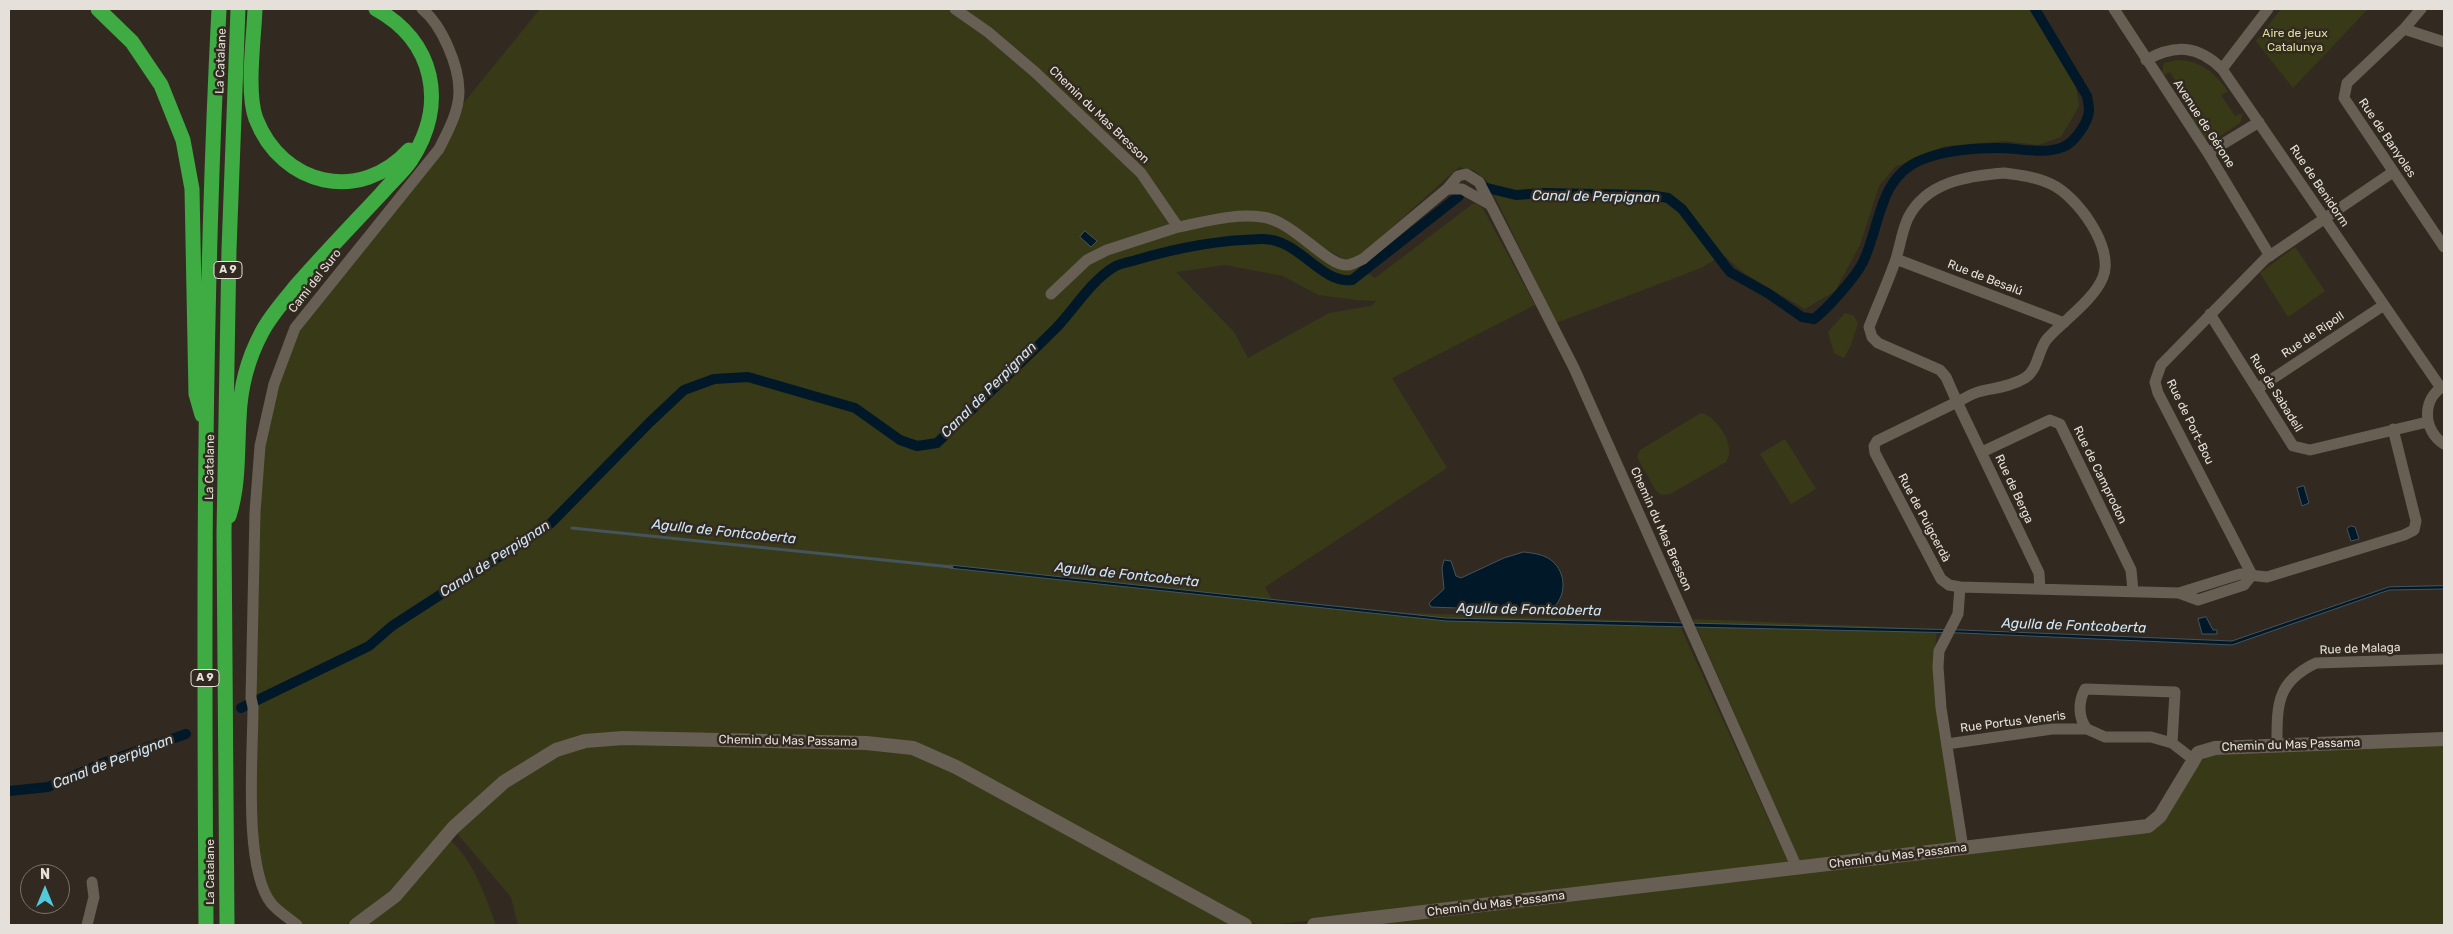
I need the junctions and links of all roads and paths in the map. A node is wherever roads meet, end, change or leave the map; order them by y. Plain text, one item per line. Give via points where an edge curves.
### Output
1 (98, 9) edge
2 (219, 9) edge
3 (238, 9) edge
4 (255, 9) edge
5 (376, 9) edge
6 (422, 9) edge
7 (955, 9) edge
8 (2114, 9) edge
9 (2268, 9) edge
10 (2421, 9) edge
11 (2404, 28) junction
12 (2444, 42) edge
13 (2146, 60) junction
14 (2222, 69) junction
15 (2259, 122) junction
16 (424, 134) junction
17 (2208, 153) junction
18 (2393, 172) junction
19 (1447, 189) junction
20 (1490, 205) junction
21 (2324, 218) junction
22 (1178, 227) junction
23 (2444, 246) edge
24 (2270, 256) junction
25 (1896, 259) junction
26 (1051, 294) dead end
27 (2384, 304) junction
28 (2210, 314) junction
29 (2064, 323) junction
30 (2443, 387) edge
31 (2257, 389) junction
32 (1957, 402) junction
33 (2427, 422) junction
34 (2392, 429) junction
35 (206, 430) junction
36 (2444, 444) edge
37 (1982, 452) junction
38 (224, 532) junction
39 (2252, 575) junction
40 (1960, 587) junction
41 (2040, 589) junction
42 (2133, 591) junction
43 (2444, 659) edge
44 (2087, 729) junction
45 (2444, 739) edge
46 (2172, 743) junction
47 (1947, 744) junction
48 (2277, 745) junction
49 (2194, 760) junction
50 (1963, 848) junction
51 (1797, 868) junction
52 (92, 882) dead end
53 (87, 925) edge
54 (206, 925) edge
55 (227, 925) edge
56 (297, 925) edge
57 (356, 925) edge
58 (1245, 925) edge
59 (1314, 925) edge

1 - 35 highway via 132,42 162,85 183,140 192,199 196,394
2 - 35 highway, La Catalane / A 9
3 - 38 highway, La Catalane / A 9 via 229,250
4 - 16 highway via 252,84 255,117 267,143 298,172 330,181 354,182 375,176 400,160
5 - 16 highway via 408,32 423,54 432,94
6 - 56 street, Cami del Suro via 450,47 459,91 454,122 439,149 295,328 274,384 260,446 255,512 252,830 256,868 270,903
7 - 22 street, Chemin du Mas Bresson via 1036,73 1141,173
8 - 13 street, Avenue de Gérone
9 - 14 street
10 - 11 street, Rue de Banyoles
11 - 12 street
11 - 18 street, Rue de Banyoles via 2347,83 2344,90 2349,109
13 - 14 street, Rue de Benidorm via 2165,50 2182,49 2200,53
13 - 17 street, Avenue de Gérone
14 - 15 street, Rue de Benidorm
15 - 17 street
15 - 21 street, Rue de Benidorm
16 - 38 highway via 411,160 308,273 263,331 244,382 239,416 236,496
17 - 24 street, Avenue de Gérone
18 - 21 street, Rue de Port-Bou
18 - 23 street, Rue de Banyoles
19 - 20 street via 1462,189
19 - 20 street, Chemin du Mas Bresson via 1458,176 1473,176
19 - 22 street, Chemin du Mas Bresson via 1363,259 1348,264 1336,263 1283,223 1262,217 1217,219
20 - 51 street, Chemin du Mas Bresson via 1574,368
21 - 24 street, Rue de Port-Bou
21 - 27 street, Rue de Benidorm
22 - 26 street via 1107,250 1087,260
24 - 28 street, Rue de Port-Bou
25 - 29 street, Rue de Besalú
25 - 29 street, Rue de Berga via 1907,219 1926,195 1947,183 1975,175 2004,173 2034,177 2053,184 2084,212 2105,254 2106,268 2098,287
25 - 32 street, Rue de Berga via 1869,327 1872,337 1878,343 1940,370
27 - 30 street, Rue de Benidorm
27 - 31 street, Rue de Ripoll
28 - 31 street, Rue de Sabadell
28 - 39 street, Rue de Port-Bou via 2161,364 2155,382
29 - 32 street, Rue de Berga via 2046,341 2026,378
30 - 33 street via 2429,404
31 - 34 street, Rue de Sabadell via 2288,441 2300,449 2310,450
32 - 37 street, Rue de Berga
32 - 40 street, Rue de Puigcerdà via 1877,441 1874,446 1942,579 1949,585
33 - 34 street, Rue de Sabadell
33 - 36 street via 2432,433
34 - 39 street via 2416,520 2414,530 2267,577
35 - 54 highway, La Catalane / A 9
37 - 41 street, Rue de Berga via 2039,573
37 - 42 street, Rue de Camprodon via 2050,420 2060,424 2131,570
38 - 55 highway, La Catalane / A 9
39 - 42 street, Rue de Puigcerdà via 2244,585 2198,600 2179,593
40 - 41 street, Rue de Puigcerdà
40 - 47 street via 1958,614 1939,651
41 - 42 street, Rue de Puigcerdà
43 - 48 street, Rue de Malaga via 2316,664 2300,671 2289,681 2280,698
44 - 46 street, Rue Portus Veneris via 2105,736 2151,737
44 - 46 street via 2082,723 2080,709 2085,689 2175,692
44 - 47 street, Rue Portus Veneris via 2052,729
45 - 48 street, Chemin du Mas Passama
46 - 49 street, Rue Portus Veneris
47 - 50 street
48 - 49 street, Chemin du Mas Passama via 2216,748 2198,753
49 - 50 street, Chemin du Mas Passama via 2160,816 2148,826
50 - 51 street, Chemin du Mas Passama
51 - 59 street, Chemin du Mas Passama
52 - 53 street via 94,897
57 - 58 street, Chemin du Mas Passama via 395,896 453,828 504,782 556,750 585,741 623,738 866,743 913,748 956,767

